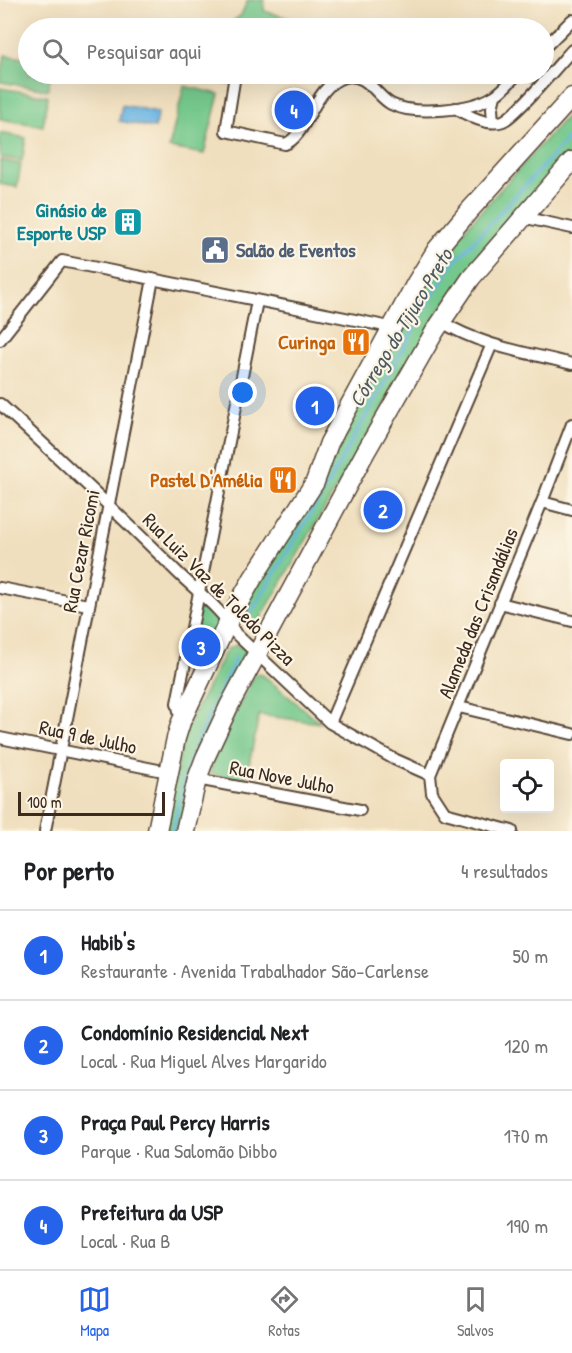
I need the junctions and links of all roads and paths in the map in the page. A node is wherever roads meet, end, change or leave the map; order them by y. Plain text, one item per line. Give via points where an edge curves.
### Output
1 (572, 20) edge
2 (554, 37) edge
3 (572, 50) edge
4 (554, 70) edge
5 (234, 84) edge
6 (332, 84) edge
7 (368, 84) edge
8 (508, 84) edge
9 (541, 84) edge
10 (495, 96) junction
11 (572, 97) edge
12 (455, 108) junction
13 (493, 122) junction
14 (572, 161) edge
15 (522, 217) junction
16 (572, 228) edge
17 (153, 279) junction
18 (257, 301) junction
19 (442, 322) junction
20 (390, 327) junction
21 (0, 340) edge
22 (492, 344) junction
23 (572, 364) edge
24 (0, 404) edge
25 (572, 424) edge
26 (542, 502) junction
27 (109, 503) junction
28 (572, 510) edge
29 (0, 588) edge
30 (198, 593) junction
31 (500, 603) junction
32 (88, 604) junction
33 (229, 620) junction
34 (572, 621) edge
35 (257, 653) junction
36 (459, 706) junction
37 (182, 722) junction
38 (330, 723) junction
39 (572, 734) edge
40 (0, 738) edge
41 (61, 750) junction
42 (168, 772) junction
43 (430, 775) junction
44 (197, 779) junction
45 (360, 810) dead end
46 (45, 831) edge
47 (157, 831) edge
48 (185, 831) edge
49 (512, 831) edge

1 - 2 street
3 - 4 street
5 - 6 street via 226,131 282,144 293,140
7 - 12 street via 384,100 410,110
8 - 10 street
9 - 13 street via 515,112 503,121
10 - 12 street
10 - 13 street
11 - 20 main road via 437,249
12 - 13 street via 468,116
14 - 15 main road
15 - 16 street
15 - 19 main road via 471,278
17 - 18 street
17 - 21 street via 62,261
17 - 27 street, Rua Cezar Ricomi
18 - 20 street
18 - 30 street
19 - 22 street
19 - 35 main road via 365,453
20 - 33 main road via 329,442 315,482
22 - 23 street
22 - 38 street
24 - 27 street, Rua Luiz Vaz de Toledo Pizza
25 - 26 street, Alameda das Crisandálias
26 - 28 street
26 - 31 street, Alameda das Crisandálias
27 - 30 street, Rua Luiz Vaz de Toledo Pizza
27 - 32 street, Rua Cezar Ricomi
29 - 32 street
30 - 33 street, Rua Luiz Vaz de Toledo Pizza
30 - 37 street via 177,703
31 - 34 street
31 - 36 street, Alameda das Crisandálias
32 - 41 street, Rua Cezar Ricomi
33 - 35 street, Rua Luiz Vaz de Toledo Pizza via 236,634
33 - 37 main road
35 - 38 street, Rua Luiz Vaz de Toledo Pizza
35 - 44 main road
36 - 39 street
36 - 43 street, Alameda das Crisandálias
37 - 42 main road
38 - 43 street, Rua Luiz Vaz de Toledo Pizza
40 - 41 street, Rua 9 de Julho
41 - 42 street, Rua 9 de Julho
41 - 46 street, Rua Cezar Ricomi
42 - 47 main road
43 - 49 street via 432,793 445,813
44 - 45 street, Rua Nove Julho
44 - 48 main road

